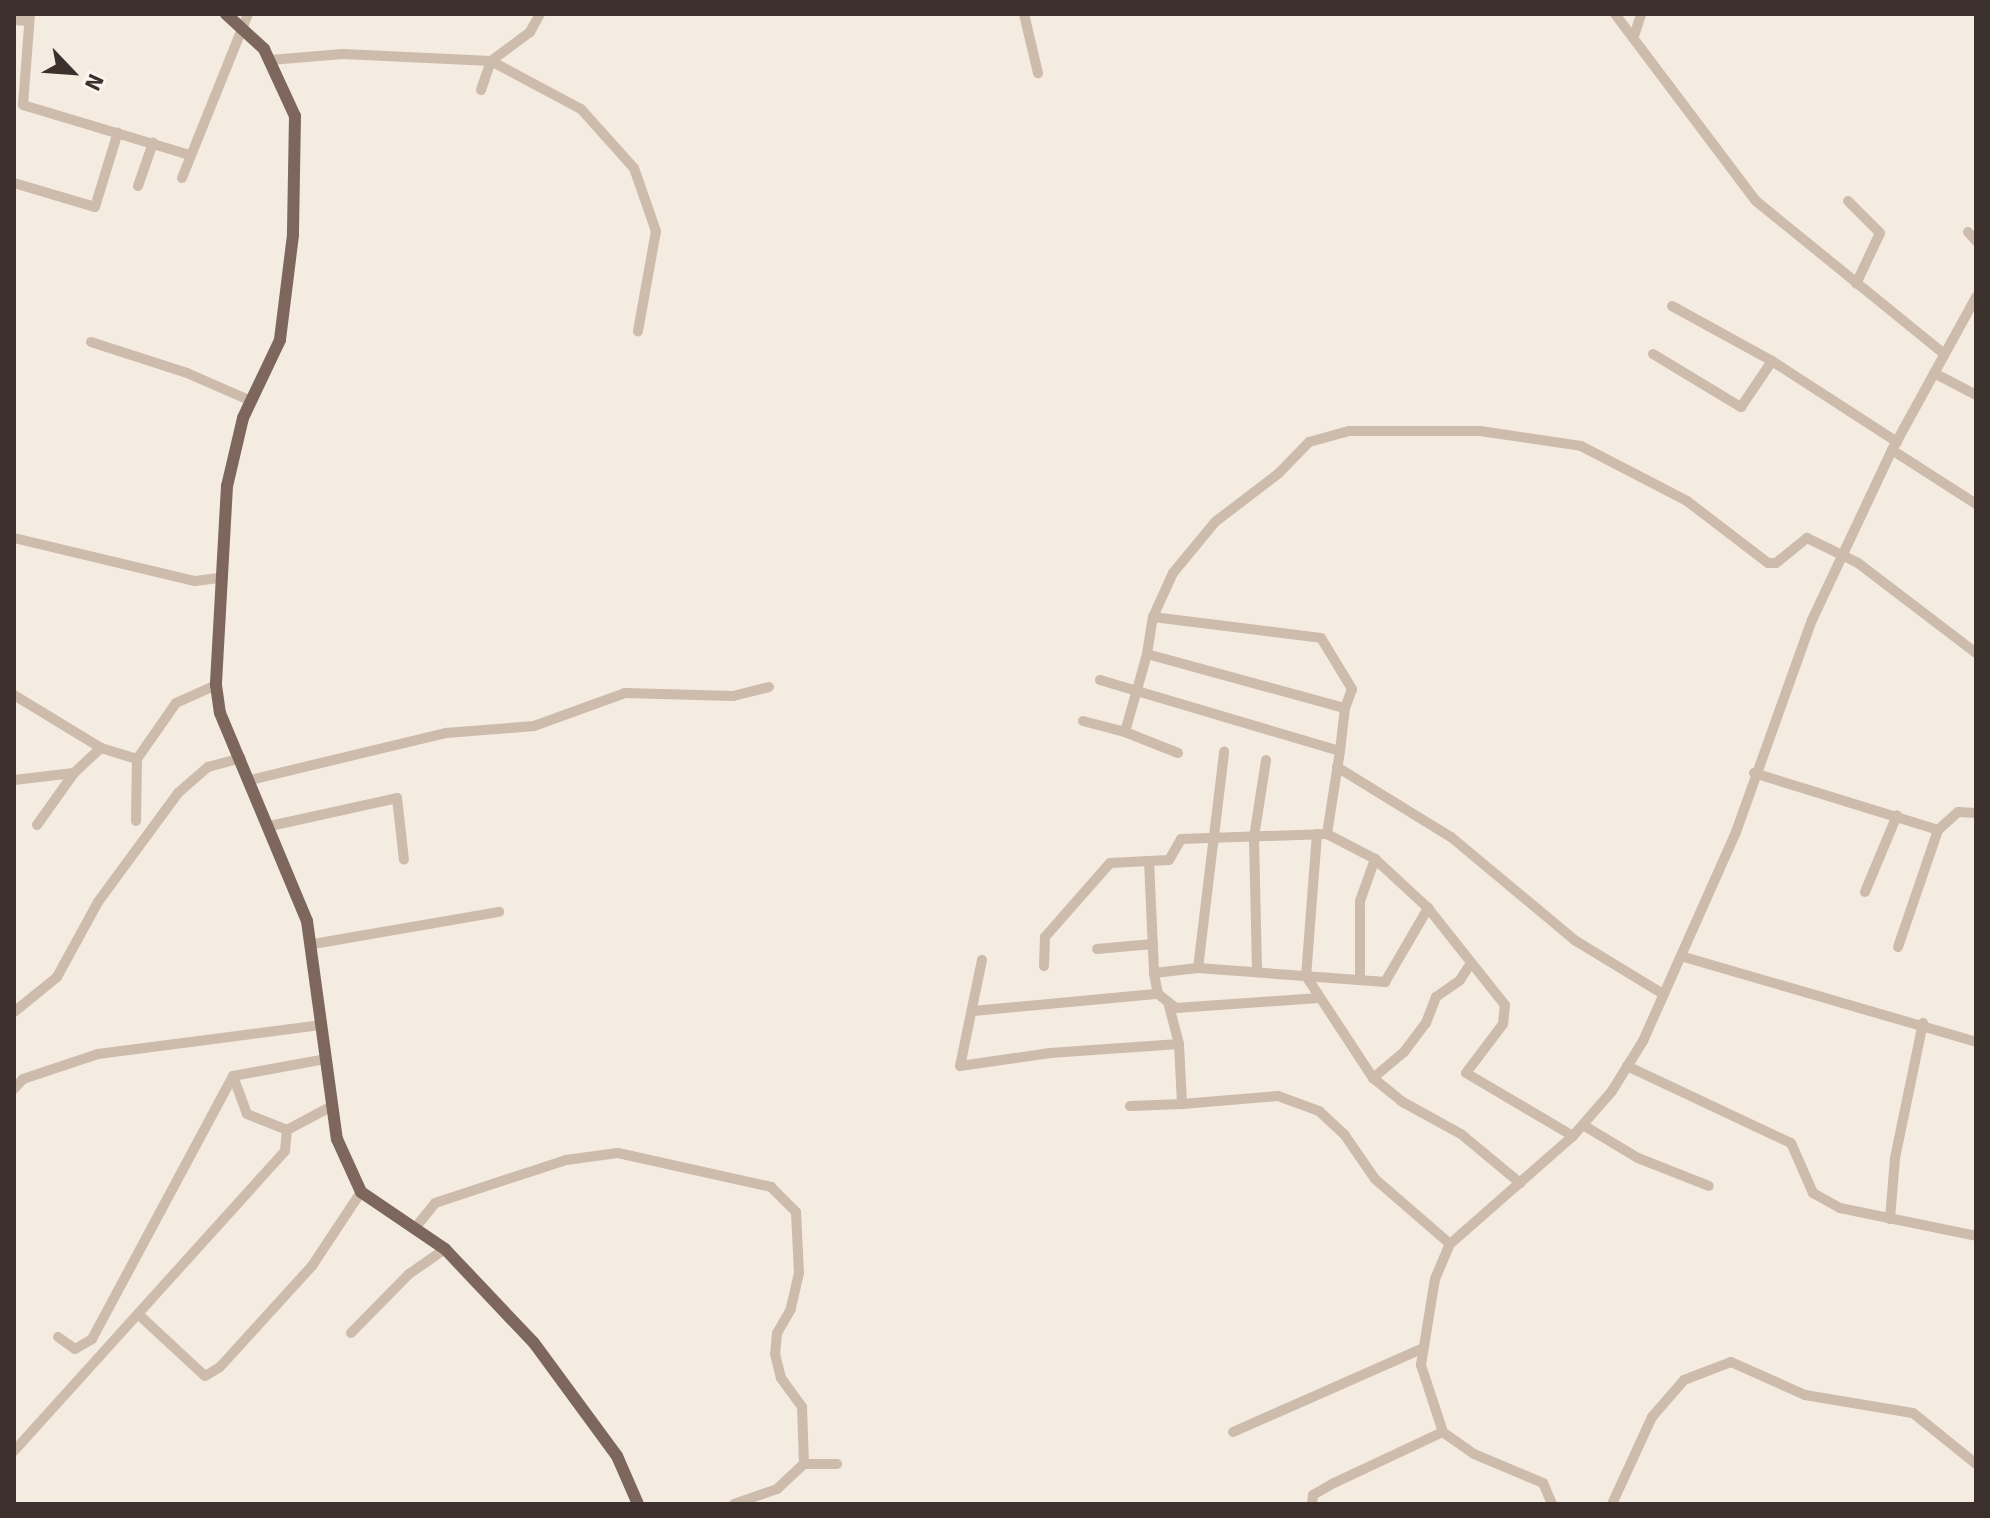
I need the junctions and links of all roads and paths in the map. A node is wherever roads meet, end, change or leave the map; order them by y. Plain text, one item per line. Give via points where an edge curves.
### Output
1 (226, 14) edge
2 (248, 14) edge
3 (540, 14) edge
4 (1024, 14) edge
5 (1615, 14) edge
6 (1641, 14) edge
7 (30, 17) edge
8 (14, 20) edge
9 (246, 28) junction
10 (1634, 36) junction
11 (270, 60) junction
12 (491, 61) junction
13 (1038, 73) dead end
14 (481, 90) dead end
15 (19, 105) edge
16 (118, 132) junction
17 (153, 143) junction
18 (190, 155) junction
19 (182, 178) dead end
20 (14, 183) edge
21 (138, 186) dead end
22 (1848, 201) dead end
23 (1968, 232) dead end
24 (1976, 241) edge
25 (1856, 284) junction
26 (1975, 302) edge
27 (1672, 306) dead end
28 (638, 331) dead end
29 (91, 342) dead end
30 (1653, 354) dead end
31 (1944, 354) junction
32 (1772, 361) junction
33 (1934, 373) junction
34 (1976, 395) edge
35 (251, 401) junction
36 (1895, 446) junction
37 (1976, 504) edge
38 (14, 538) edge
39 (1845, 556) junction
40 (219, 578) junction
41 (1153, 617) junction
42 (1976, 653) edge
43 (1147, 654) junction
44 (1100, 680) dead end
45 (216, 685) junction
46 (769, 687) dead end
47 (1136, 691) junction
48 (14, 695) edge
49 (1345, 708) junction
50 (1083, 721) dead end
51 (1125, 732) junction
52 (101, 748) junction
53 (1340, 751) junction
54 (1224, 752) dead end
55 (1178, 753) dead end
56 (241, 758) junction
57 (137, 759) junction
58 (1266, 760) dead end
59 (1337, 767) junction
60 (74, 773) junction
61 (1754, 773) junction
62 (14, 780) edge
63 (250, 780) junction
64 (1976, 813) edge
65 (1897, 815) junction
66 (136, 821) dead end
67 (37, 825) dead end
68 (270, 826) junction
69 (1938, 830) junction
70 (1322, 834) junction
71 (1254, 837) junction
72 (1210, 839) junction
73 (1375, 859) junction
74 (404, 860) dead end
75 (1149, 861) junction
76 (1865, 892) dead end
77 (1428, 908) junction
78 (499, 912) dead end
79 (313, 944) junction
80 (1153, 944) junction
81 (1898, 947) dead end
82 (1097, 949) dead end
83 (1684, 957) junction
84 (982, 960) dead end
85 (1471, 963) junction
86 (1044, 966) dead end
87 (1198, 968) junction
88 (1257, 970) junction
89 (1154, 973) junction
90 (1306, 976) junction
91 (1360, 980) junction
92 (1158, 994) junction
93 (1663, 994) junction
94 (1319, 998) junction
95 (1168, 1002) junction
96 (973, 1011) junction
97 (14, 1012) edge
98 (1923, 1023) junction
99 (322, 1025) junction
100 (1976, 1042) edge
101 (1179, 1044) junction
102 (326, 1059) junction
103 (1627, 1066) junction
104 (233, 1076) junction
105 (1373, 1078) junction
106 (14, 1089) edge
107 (1182, 1104) junction
108 (332, 1106) junction
109 (1130, 1106) dead end
110 (1583, 1125) junction
111 (287, 1130) junction
112 (1573, 1136) junction
113 (1520, 1183) junction
114 (1709, 1186) dead end
115 (361, 1192) junction
116 (1890, 1219) junction
117 (415, 1228) junction
118 (1976, 1236) edge
119 (1450, 1244) junction
120 (445, 1249) junction
121 (138, 1314) junction
122 (351, 1333) dead end
123 (58, 1337) dead end
124 (1421, 1349) junction
125 (1233, 1432) dead end
126 (1443, 1432) junction
127 (14, 1451) edge
128 (804, 1464) junction
129 (837, 1464) dead end
130 (1976, 1464) edge
131 (638, 1504) edge
132 (734, 1504) edge
133 (1312, 1504) edge
134 (1552, 1504) edge
135 (1612, 1504) edge

1 - 9 main road
2 - 9 street
3 - 12 street via 530,32
4 - 13 street
5 - 10 street
6 - 10 street
7 - 8 street
7 - 15 street
9 - 11 main road
9 - 18 street via 221,71
10 - 25 street via 1719,158 1756,201
11 - 12 street via 355,54
11 - 35 main road via 295,116 293,235 280,340
12 - 14 street
12 - 28 street via 581,109 634,168 656,231
15 - 16 street
16 - 17 street
16 - 20 street via 95,207
17 - 18 street
17 - 21 street
18 - 19 street
22 - 25 street via 1880,233
23 - 24 street
25 - 31 street
26 - 31 street
27 - 32 street
29 - 35 street via 187,373
30 - 32 street via 1741,407
31 - 33 street
32 - 36 street
33 - 34 street
33 - 36 street
35 - 40 main road via 227,486
36 - 37 street
36 - 39 street
38 - 40 street via 195,581
39 - 41 street via 1807,538 1776,563 1768,563 1687,501 1581,446 1480,431 1349,431 1309,442 1279,473 1215,522 1173,573
39 - 42 street
39 - 61 street via 1812,620
40 - 45 main road
41 - 43 street
41 - 49 street via 1321,638 1352,689
43 - 47 street
43 - 49 street
44 - 47 street
45 - 56 main road via 220,713
45 - 57 street via 176,703
46 - 63 street via 733,696 662,690 625,693 534,726 446,733
47 - 51 street
47 - 53 street
48 - 52 street
49 - 53 street
50 - 51 street
51 - 55 street
52 - 57 street
52 - 60 street
53 - 59 street
54 - 72 street
56 - 63 main road
56 - 97 street via 208,767 178,793 98,902 57,977
57 - 66 street
58 - 71 street
59 - 70 street
59 - 93 street via 1451,837 1576,941
60 - 62 street
60 - 67 street
61 - 65 street
61 - 83 street
63 - 68 main road
64 - 69 street via 1958,812
65 - 69 street
65 - 76 street
68 - 74 street via 397,798
68 - 79 main road
69 - 81 street
70 - 71 street
70 - 73 street
70 - 90 street
71 - 72 street
71 - 88 street
72 - 75 street via 1181,839 1169,860
72 - 87 street
73 - 77 street
73 - 91 street via 1360,901
75 - 80 street
75 - 86 street via 1110,863 1045,937
77 - 85 street
77 - 91 street via 1385,982
78 - 79 street
79 - 99 main road
80 - 82 street
80 - 89 street
83 - 93 street
83 - 98 street
84 - 96 street
85 - 105 street via 1460,980 1436,997 1426,1023 1404,1052
85 - 112 street via 1505,1005 1503,1024 1466,1073
87 - 88 street
87 - 89 street
88 - 90 street
89 - 92 street
90 - 91 street
90 - 94 street
92 - 95 street
92 - 96 street
93 - 103 street
94 - 95 street via 1176,1008
94 - 105 street
95 - 101 street
96 - 101 street via 960,1066
98 - 100 street
98 - 116 street via 1895,1158
99 - 102 main road
99 - 106 street via 98,1054 23,1079
101 - 107 street
102 - 104 street
102 - 108 main road
103 - 110 street
103 - 116 street via 1791,1143 1813,1193 1840,1208
104 - 111 street via 247,1114
104 - 123 street via 92,1339 75,1349
105 - 113 street via 1401,1101 1461,1134
107 - 109 street
107 - 119 street via 1278,1096 1319,1111 1344,1134 1375,1179
108 - 111 street
108 - 115 main road via 346,1169
110 - 112 street
110 - 114 street via 1638,1158
111 - 121 street via 285,1151
112 - 113 street
113 - 119 street
115 - 117 main road
115 - 121 street via 312,1266 220,1367 205,1376
116 - 118 street
117 - 120 main road
117 - 128 street via 435,1203 566,1160 618,1153 771,1187 796,1212 799,1273 791,1309 777,1333 775,1354 781,1378 802,1407
119 - 124 street via 1435,1279
120 - 122 street via 409,1274
120 - 131 main road via 534,1343 617,1456
121 - 127 street
124 - 125 street
124 - 126 street via 1430,1403
126 - 133 street via 1334,1483 1313,1495
126 - 134 street via 1474,1454 1543,1483
128 - 129 street
128 - 132 street via 777,1489
130 - 135 street via 1913,1413 1805,1395 1731,1362 1684,1380 1652,1417

